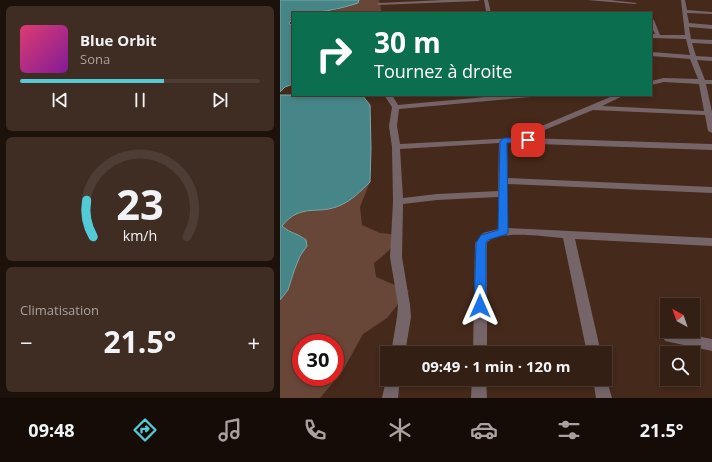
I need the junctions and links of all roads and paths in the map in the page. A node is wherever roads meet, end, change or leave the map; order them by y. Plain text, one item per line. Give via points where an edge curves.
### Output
1 (478, 0) edge
2 (486, 0) edge
3 (589, 0) edge
4 (683, 0) edge
5 (635, 3) dead end
6 (378, 4) edge
7 (685, 11) junction
8 (489, 12) edge
9 (712, 12) edge
10 (652, 22) edge
11 (688, 25) junction
12 (712, 27) edge
13 (652, 36) edge
14 (658, 36) junction
15 (689, 39) junction
16 (712, 42) edge
17 (652, 54) edge
18 (693, 58) junction
19 (712, 59) edge
20 (702, 81) junction
21 (712, 82) edge
22 (652, 83) edge
23 (389, 96) edge
24 (514, 96) edge
25 (619, 96) edge
26 (708, 99) edge
27 (396, 107) junction
28 (593, 108) junction
29 (708, 113) junction
30 (711, 126) edge
31 (516, 140) junction
32 (504, 141) junction
33 (396, 147) junction
34 (712, 147) edge
35 (504, 181) junction
36 (712, 190) edge
37 (503, 194) junction
38 (398, 202) junction
39 (503, 232) junction
40 (568, 234) junction
41 (712, 242) edge
42 (676, 338) edge
43 (712, 344) edge
44 (399, 346) edge
45 (480, 346) edge
46 (592, 346) edge
47 (392, 386) edge
48 (479, 386) edge
49 (601, 386) edge
50 (390, 398) edge
51 (479, 398) edge
52 (604, 398) edge

1 - 6 street via 408,5
2 - 8 street
3 - 5 street
4 - 7 street
7 - 9 street
7 - 11 street
10 - 14 street
11 - 12 street
11 - 15 street
13 - 14 street
14 - 15 street
15 - 16 street
15 - 18 street
17 - 18 street
18 - 19 street
18 - 20 street
20 - 21 street
20 - 22 street via 664,80
20 - 26 street
23 - 27 street
24 - 27 street
25 - 28 street
26 - 29 street
27 - 33 street
28 - 29 street
28 - 31 street
29 - 30 street
31 - 32 street
31 - 34 street
32 - 33 street
32 - 35 street
33 - 38 street
35 - 36 street
35 - 37 street
37 - 38 street via 429,197
37 - 39 street
38 - 44 street via 396,257 404,305
39 - 40 street
39 - 45 street via 484,238 481,243
40 - 41 street
40 - 46 street
42 - 43 street
47 - 50 street
48 - 51 street
49 - 52 street

